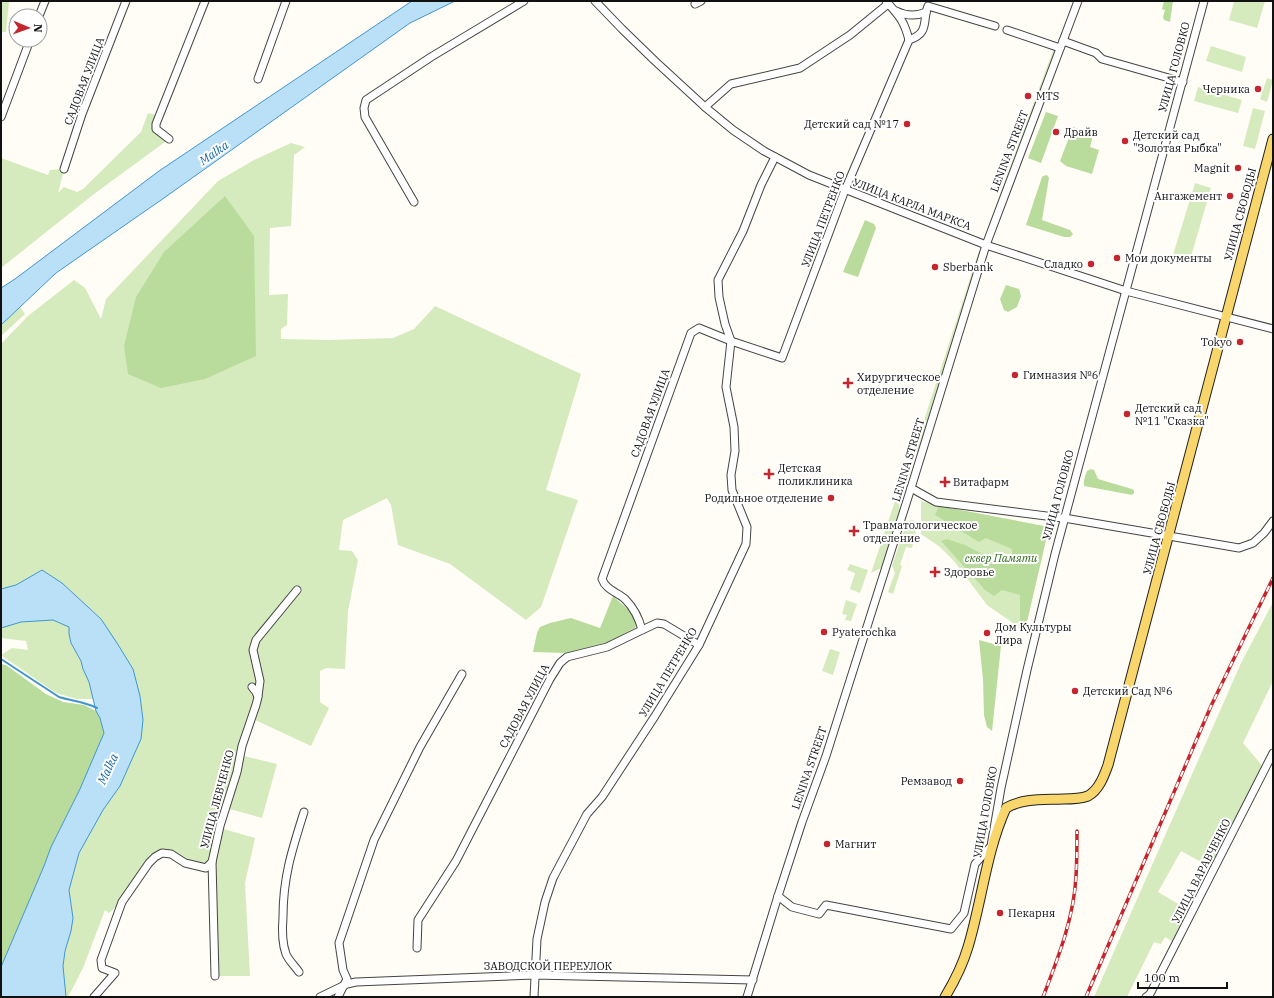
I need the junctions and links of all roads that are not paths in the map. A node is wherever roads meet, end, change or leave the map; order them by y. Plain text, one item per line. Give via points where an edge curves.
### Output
1 (126, 1) edge
2 (205, 1) edge
3 (286, 1) edge
4 (524, 1) edge
5 (596, 1) edge
6 (1078, 1) edge
7 (1204, 1) edge
8 (887, 3) edge
9 (927, 9) junction
10 (896, 11) junction
11 (995, 26) dead end
12 (1007, 30) dead end
13 (909, 40) junction
14 (1062, 44) junction
15 (27, 48) edge
16 (258, 78) dead end
17 (1183, 82) junction
18 (705, 107) junction
19 (1, 117) edge
20 (169, 138) dead end
21 (1273, 139) edge
22 (775, 157) junction
23 (64, 169) dead end
24 (845, 190) junction
25 (414, 202) dead end
26 (986, 245) junction
27 (1126, 292) junction
28 (1225, 317) junction
29 (699, 328) joint
30 (1273, 329) edge
31 (731, 341) junction
32 (911, 488) junction
33 (1065, 518) junction
34 (1273, 521) edge
35 (1170, 535) junction
36 (297, 590) dead end
37 (642, 630) junction
38 (699, 644) junction
39 (462, 674) dead end
40 (252, 687) dead end
41 (258, 697) junction
42 (1273, 753) edge
43 (1266, 769) junction
44 (1273, 772) edge
45 (304, 812) dead end
46 (991, 846) junction
47 (212, 862) junction
48 (778, 896) junction
49 (417, 948) dead end
50 (299, 972) dead end
51 (534, 975) junction
52 (215, 976) dead end
53 (753, 980) junction
54 (344, 986) junction
55 (94, 997) edge
56 (320, 997) edge
57 (338, 997) edge
58 (534, 997) edge
59 (748, 997) edge
60 (945, 997) edge
61 (1146, 997) edge

1 - 23 street, САДОВАЯ УЛИЦА via 82,114
2 - 20 street via 156,124 156,129
3 - 16 street
4 - 25 street via 366,100 365,117
5 - 18 street, УЛИЦА КАРЛА МАРКСА
6 - 14 street, LENINA STREET
7 - 17 street, УЛИЦА ГОЛОВКО
8 - 10 street
8 - 18 street via 850,35 800,68 731,84
9 - 10 street via 920,15 910,16
9 - 11 street
9 - 13 street via 922,32
10 - 13 street via 905,26
12 - 14 street
13 - 24 street, УЛИЦА ПЕТРЕНКО
14 - 17 street via 1096,53 1102,59
14 - 26 street, LENINA STREET
15 - 19 street
17 - 27 street, УЛИЦА ГОЛОВКО
18 - 22 street, УЛИЦА КАРЛА МАРКСА via 732,130
21 - 28 main road, УЛИЦА СВОБОДЫ
22 - 24 street, УЛИЦА КАРЛА МАРКСА via 809,176
22 - 31 street via 718,280 719,297
24 - 26 street, УЛИЦА КАРЛА МАРКСА
24 - 31 street, УЛИЦА ПЕТРЕНКО via 782,358
26 - 27 street, УЛИЦА КАРЛА МАРКСА
26 - 32 street, LENINA STREET
27 - 28 street, УЛИЦА КАРЛА МАРКСА
27 - 33 street, УЛИЦА ГОЛОВКО
28 - 30 street, УЛИЦА КАРЛА МАРКСА
28 - 35 main road, УЛИЦА СВОБОДЫ
29 - 31 street, УЛИЦА ПЕТРЕНКО
29 - 37 street, САДОВАЯ УЛИЦА via 691,333 602,579 604,585 626,599 639,616
31 - 38 street, УЛИЦА ПЕТРЕНКО via 726,387 734,427 732,490 747,527 746,544
32 - 33 street via 936,502
32 - 48 street, LENINA STREET via 826,756
33 - 35 street
33 - 46 street, УЛИЦА ГОЛОВКО via 1027,670
34 - 35 street via 1253,544 1239,548
35 - 46 main road, УЛИЦА СВОБОДЫ via 1103,780 1091,793 1077,799 1023,802 1006,808
36 - 41 street, УЛИЦА ЛЕВЧЕНКО via 256,640 253,650 260,681
37 - 38 street via 657,623 664,624
37 - 49 street, САДОВАЯ УЛИЦА via 607,647 568,658 560,663 456,861 418,920
38 - 51 street, УЛИЦА ПЕТРЕНКО via 606,791 587,814 556,872 545,902 537,939
39 - 54 street via 420,747 374,840 339,943 347,979
40 - 41 street
41 - 47 street, УЛИЦА ЛЕВЧЕНКО via 242,746
42 - 43 street, УЛИЦА ВАРАВЧЕНКО
43 - 44 street
43 - 61 street, УЛИЦА ВАРАВЧЕНКО via 1150,994
45 - 50 street via 290,853 283,898 283,939 287,955
46 - 48 street via 975,864 964,913 951,929 826,905 819,914 792,907
46 - 60 main road, УЛИЦА ГОЛОВКО via 968,949
47 - 52 street
47 - 55 street, УЛИЦА ЛЕВЧЕНКО via 206,868 185,863 171,854 162,854 149,863 122,902 101,960 102,968 115,973
48 - 53 street, LENINA STREET
51 - 53 street, ЗАВОДСКОЙ ПЕРЕУЛОК
51 - 54 street, ЗАВОДСКОЙ ПЕРЕУЛОК via 356,982
51 - 58 street, УЛИЦА ПЕТРЕНКО
53 - 59 street, LENINA STREET
54 - 56 street, ЗАВОДСКОЙ ПЕРЕУЛОК
54 - 57 street

